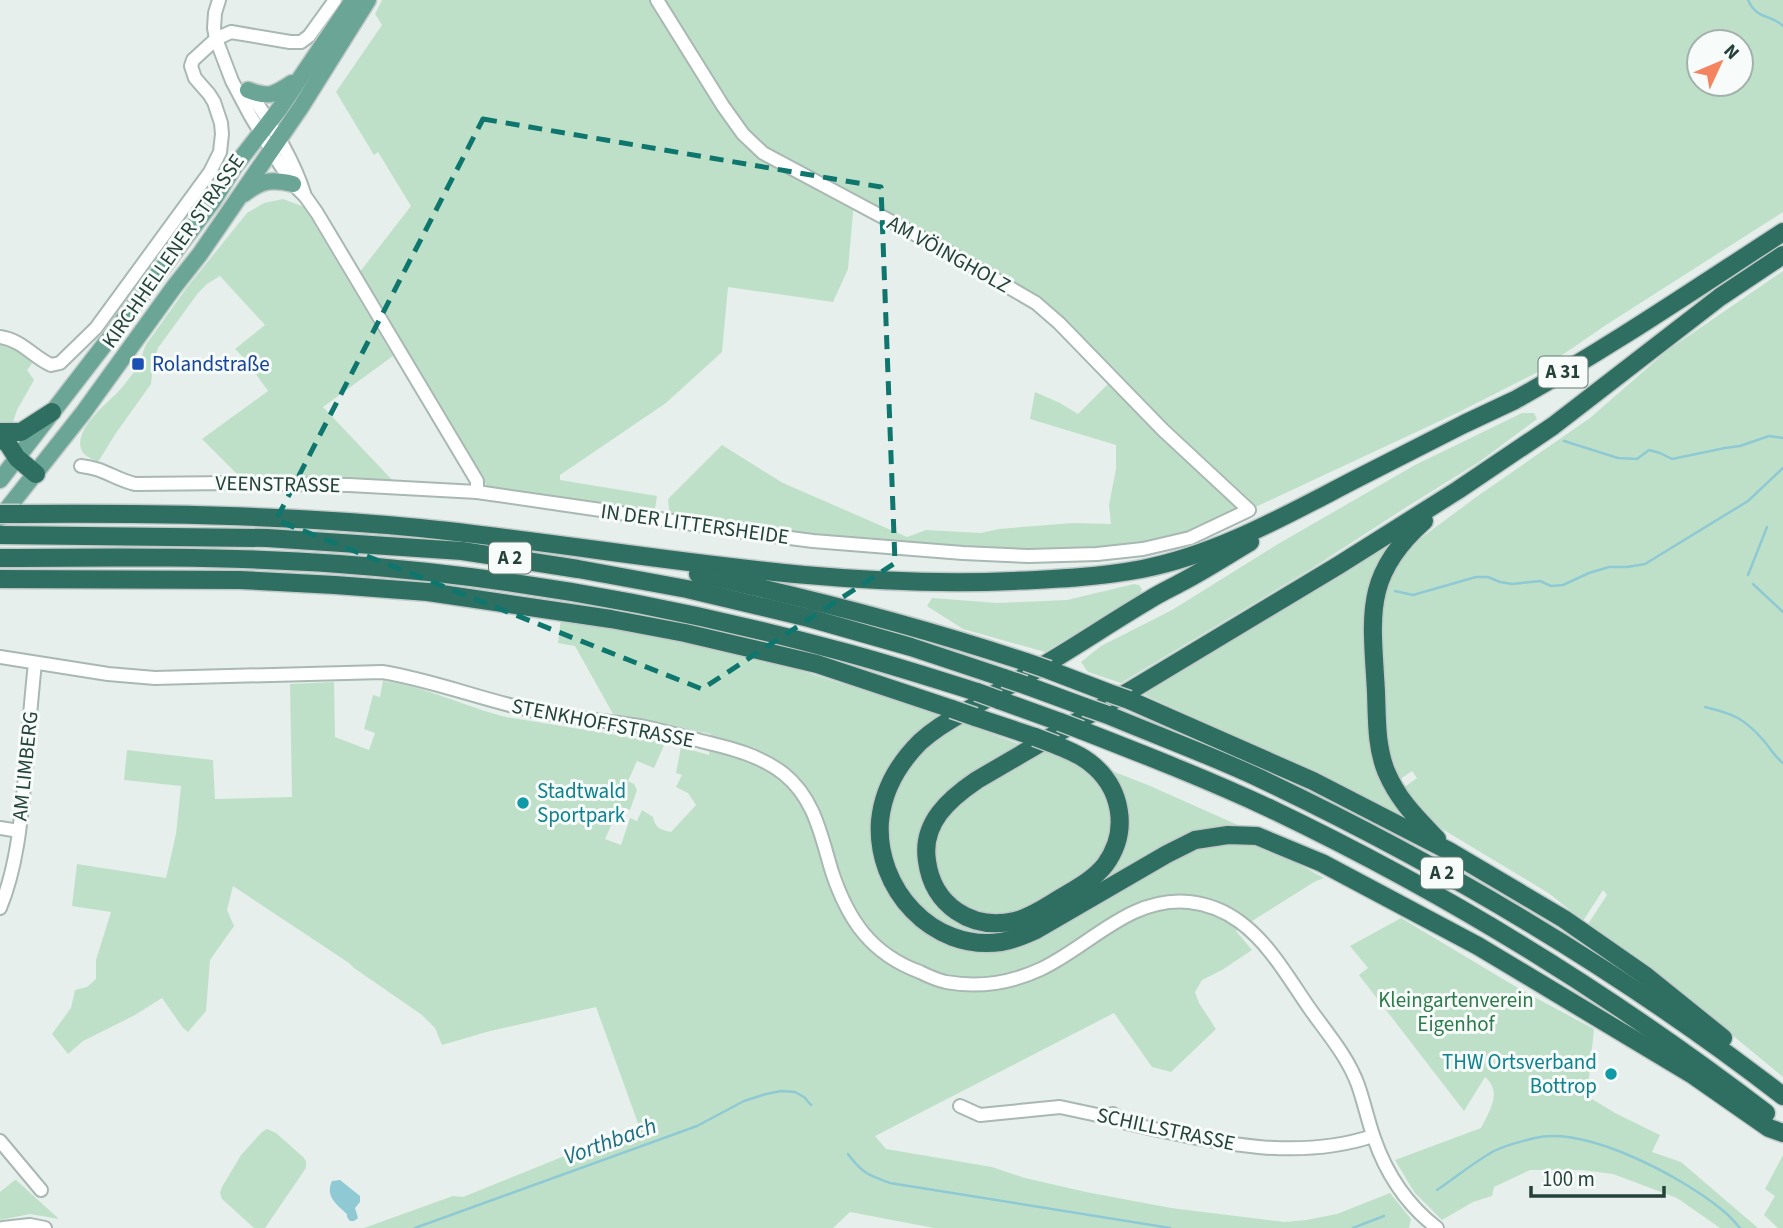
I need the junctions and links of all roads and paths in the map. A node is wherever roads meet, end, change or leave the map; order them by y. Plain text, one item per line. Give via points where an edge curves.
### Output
1 (219, 0) edge
2 (335, 0) edge
3 (353, 0) edge
4 (368, 0) edge
5 (657, 0) edge
6 (216, 39) junction
7 (225, 62) junction
8 (300, 77) junction
9 (248, 90) junction
10 (265, 128) junction
11 (275, 144) junction
12 (293, 184) junction
13 (305, 196) junction
14 (239, 198) junction
15 (1783, 232) edge
16 (1783, 255) edge
17 (0, 337) edge
18 (52, 412) junction
19 (0, 432) edge
20 (0, 438) edge
21 (9, 456) edge
22 (81, 466) dead end
23 (36, 474) junction
24 (0, 480) edge
25 (1458, 490) junction
26 (477, 492) junction
27 (1331, 492) junction
28 (1249, 510) joint
29 (1, 526) edge
30 (491, 537) junction
31 (0, 558) edge
32 (0, 579) edge
33 (561, 612) junction
34 (678, 612) junction
35 (0, 657) edge
36 (35, 663) junction
37 (1131, 694) junction
38 (0, 828) edge
39 (19, 831) junction
40 (1450, 851) junction
41 (0, 908) edge
42 (1754, 1073) junction
43 (1783, 1096) edge
44 (960, 1106) dead end
45 (1783, 1126) edge
46 (1783, 1133) edge
47 (1373, 1136) junction
48 (0, 1141) edge
49 (41, 1190) dead end
50 (1429, 1226) edge
51 (3, 1228) edge
52 (45, 1228) edge

1 - 6 street
2 - 6 street via 301,42 239,32
3 - 8 main road, KIRCHHELLENER STRASSE
4 - 11 main road, KIRCHHELLENER STRASSE
5 - 28 street, AM VÖINGHOLZ via 723,106 763,153 1036,303
6 - 7 street
6 - 17 street, KIRCHHELLENER STRASSE via 191,66 218,113 220,152 156,247 96,328 60,363 51,366 25,346
7 - 9 street
7 - 10 street
8 - 9 main road via 272,95
8 - 10 main road, KIRCHHELLENER STRASSE
9 - 10 street
10 - 11 street
10 - 18 main road, KIRCHHELLENER STRASSE
11 - 12 street
11 - 13 street via 299,177
11 - 14 main road, KIRCHHELLENER STRASSE
12 - 13 street
12 - 14 main road via 262,182
13 - 26 street via 477,481
14 - 23 main road, KIRCHHELLENER STRASSE
15 - 27 highway, A 31 via 1534,389
16 - 25 highway, A 31 via 1720,297 1553,426
18 - 19 highway via 21,432
18 - 21 main road, KIRCHHELLENER STRASSE
20 - 21 highway via 8,444
21 - 23 highway
21 - 24 main road, KIRCHHELLENER STRASSE
22 - 26 street, VEENSTRASSE via 97,467 135,484 231,482
23 - 29 main road, KIRCHHELLENER STRASSE
25 - 37 highway, A 31
25 - 40 highway via 1412,531 1391,558 1379,582 1372,619 1378,737 1385,769 1409,810
26 - 28 street, IN DER LITTERSHEIDE via 813,541 1029,556 1143,549 1190,538
27 - 30 highway via 1200,553 1095,576 1030,580 866,581
27 - 46 highway via 922,741 895,773 880,819 883,857 898,893 939,931 970,941 1001,942 1037,930 1195,840 1257,836 1322,863 1478,946
29 - 30 highway, bridge via 20,514 141,513 270,516
29 - 42 highway, A 2, bridge via 462,551 687,589 911,647 1108,715 1257,777 1343,820 1515,913
30 - 37 highway, bridge via 792,594 1026,662 1109,693
31 - 34 highway, A 2 via 339,564 459,576
32 - 33 highway via 335,585 428,592
33 - 34 highway
33 - 37 highway, bridge via 685,633 806,662 1035,737 1056,745 1080,755 1105,777 1118,801 1120,829 1111,855 1085,883 1035,913 987,923 961,915 938,894 926,855 931,825 939,812 977,780
34 - 45 highway, A 2, bridge via 841,651 977,692 1271,809 1553,964 1653,1030
35 - 36 street, STENKHOFFSTRASSE
36 - 39 street, AM LIMBERG
36 - 47 street, STENKHOFFSTRASSE via 155,678 382,672 533,711 640,726 752,755 785,775 810,805 832,873 856,926 902,966 944,982 980,985 1028,975 1117,920 1155,904 1182,901 1217,908 1257,937 1349,1064
37 - 40 highway
38 - 39 street
39 - 41 street, AM LIMBERG
40 - 42 highway via 1564,919 1646,976 1751,1060
42 - 43 highway, A 2
44 - 47 street, SCHILLSTRASSE via 980,1115 1060,1107 1113,1114 1126,1123 1261,1147 1340,1145
47 - 50 street, STENKHOFFSTRASSE via 1392,1180
48 - 49 street
51 - 52 street via 30,1224

